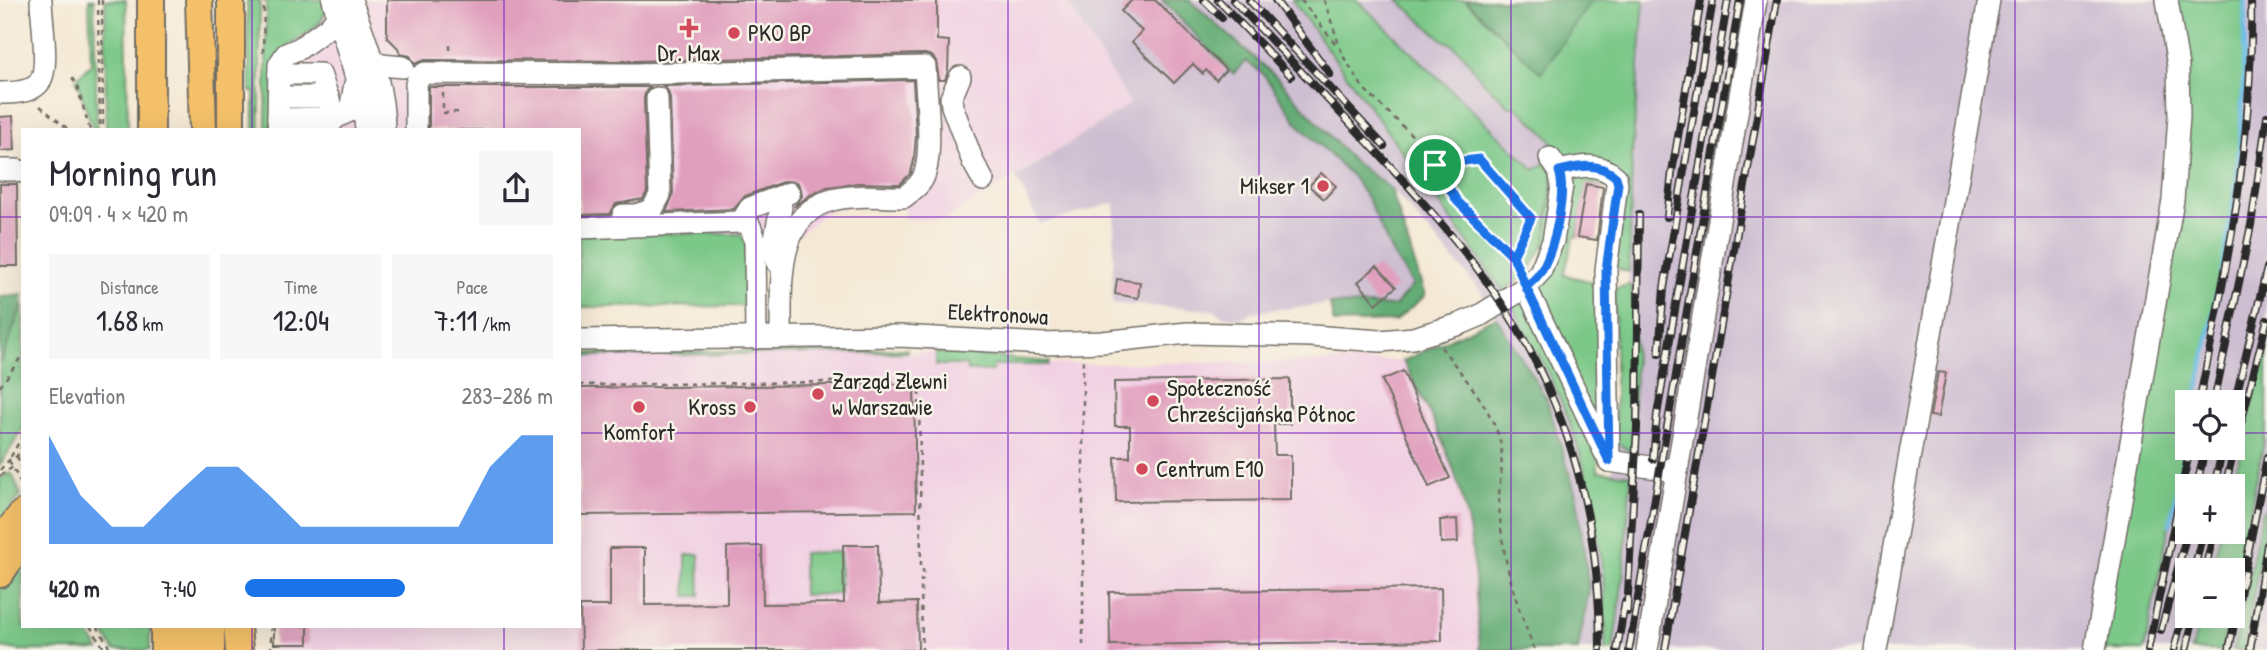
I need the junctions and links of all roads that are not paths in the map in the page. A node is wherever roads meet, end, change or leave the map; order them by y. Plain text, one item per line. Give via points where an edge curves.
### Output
1 (41, 0) edge
2 (151, 0) edge
3 (199, 0) edge
4 (230, 0) edge
5 (1756, 0) edge
6 (1989, 0) edge
7 (2167, 0) edge
8 (340, 5) edge
9 (373, 61) junction
10 (403, 67) dead end
11 (960, 77) dead end
12 (356, 78) junction
13 (0, 93) edge
14 (657, 98) dead end
15 (279, 102) edge
16 (329, 108) edge
17 (151, 128) edge
18 (203, 128) edge
19 (231, 128) edge
20 (366, 128) edge
21 (384, 128) edge
22 (416, 128) edge
23 (0, 170) edge
24 (21, 171) edge
25 (983, 180) dead end
26 (581, 216) edge
27 (750, 226) dead end
28 (581, 228) edge
29 (782, 243) junction
30 (756, 263) junction
31 (1526, 287) junction
32 (781, 337) junction
33 (756, 338) junction
34 (581, 340) edge
35 (1609, 461) junction
36 (1677, 471) junction
37 (21, 509) edge
38 (0, 512) edge
39 (21, 518) edge
40 (0, 544) edge
41 (21, 544) edge
42 (0, 574) edge
43 (164, 628) edge
44 (182, 628) edge
45 (211, 628) edge
46 (237, 628) edge
47 (164, 650) edge
48 (188, 650) edge
49 (211, 650) edge
50 (239, 650) edge
51 (1647, 650) edge
52 (1875, 650) edge
53 (2095, 650) edge

1 - 13 street via 43,76 37,85 23,91
2 - 17 main road
3 - 18 main road
4 - 19 main road
5 - 36 street
6 - 52 street
7 - 53 street via 2178,66 2178,157
8 - 9 street
8 - 12 street
8 - 15 street via 330,26 286,54 279,65
9 - 10 street
9 - 21 street
11 - 25 street via 952,106
12 - 16 street via 350,111
12 - 20 street via 362,89
14 - 26 street via 660,195 652,210 635,215
15 - 16 street
15 - 16 street via 320,75
22 - 29 street via 415,84 425,73 635,74 925,67 927,165 921,182 904,197 833,200 808,213
23 - 24 street
27 - 30 street
28 - 29 street via 741,222 750,208 785,200
29 - 30 street
29 - 32 street
30 - 33 street
31 - 32 street, Elektronowa via 1479,316 1422,336 1381,341 1188,333 1044,344 900,336
31 - 35 street
31 - 35 street via 1540,272 1550,250 1562,187 1554,165 1601,167 1616,177 1606,270
32 - 33 street, Elektronowa
33 - 34 street, Elektronowa
35 - 36 street
36 - 51 street
37 - 38 highway
39 - 40 highway
41 - 42 main road
43 - 47 main road
44 - 48 highway
45 - 49 main road
46 - 50 main road

